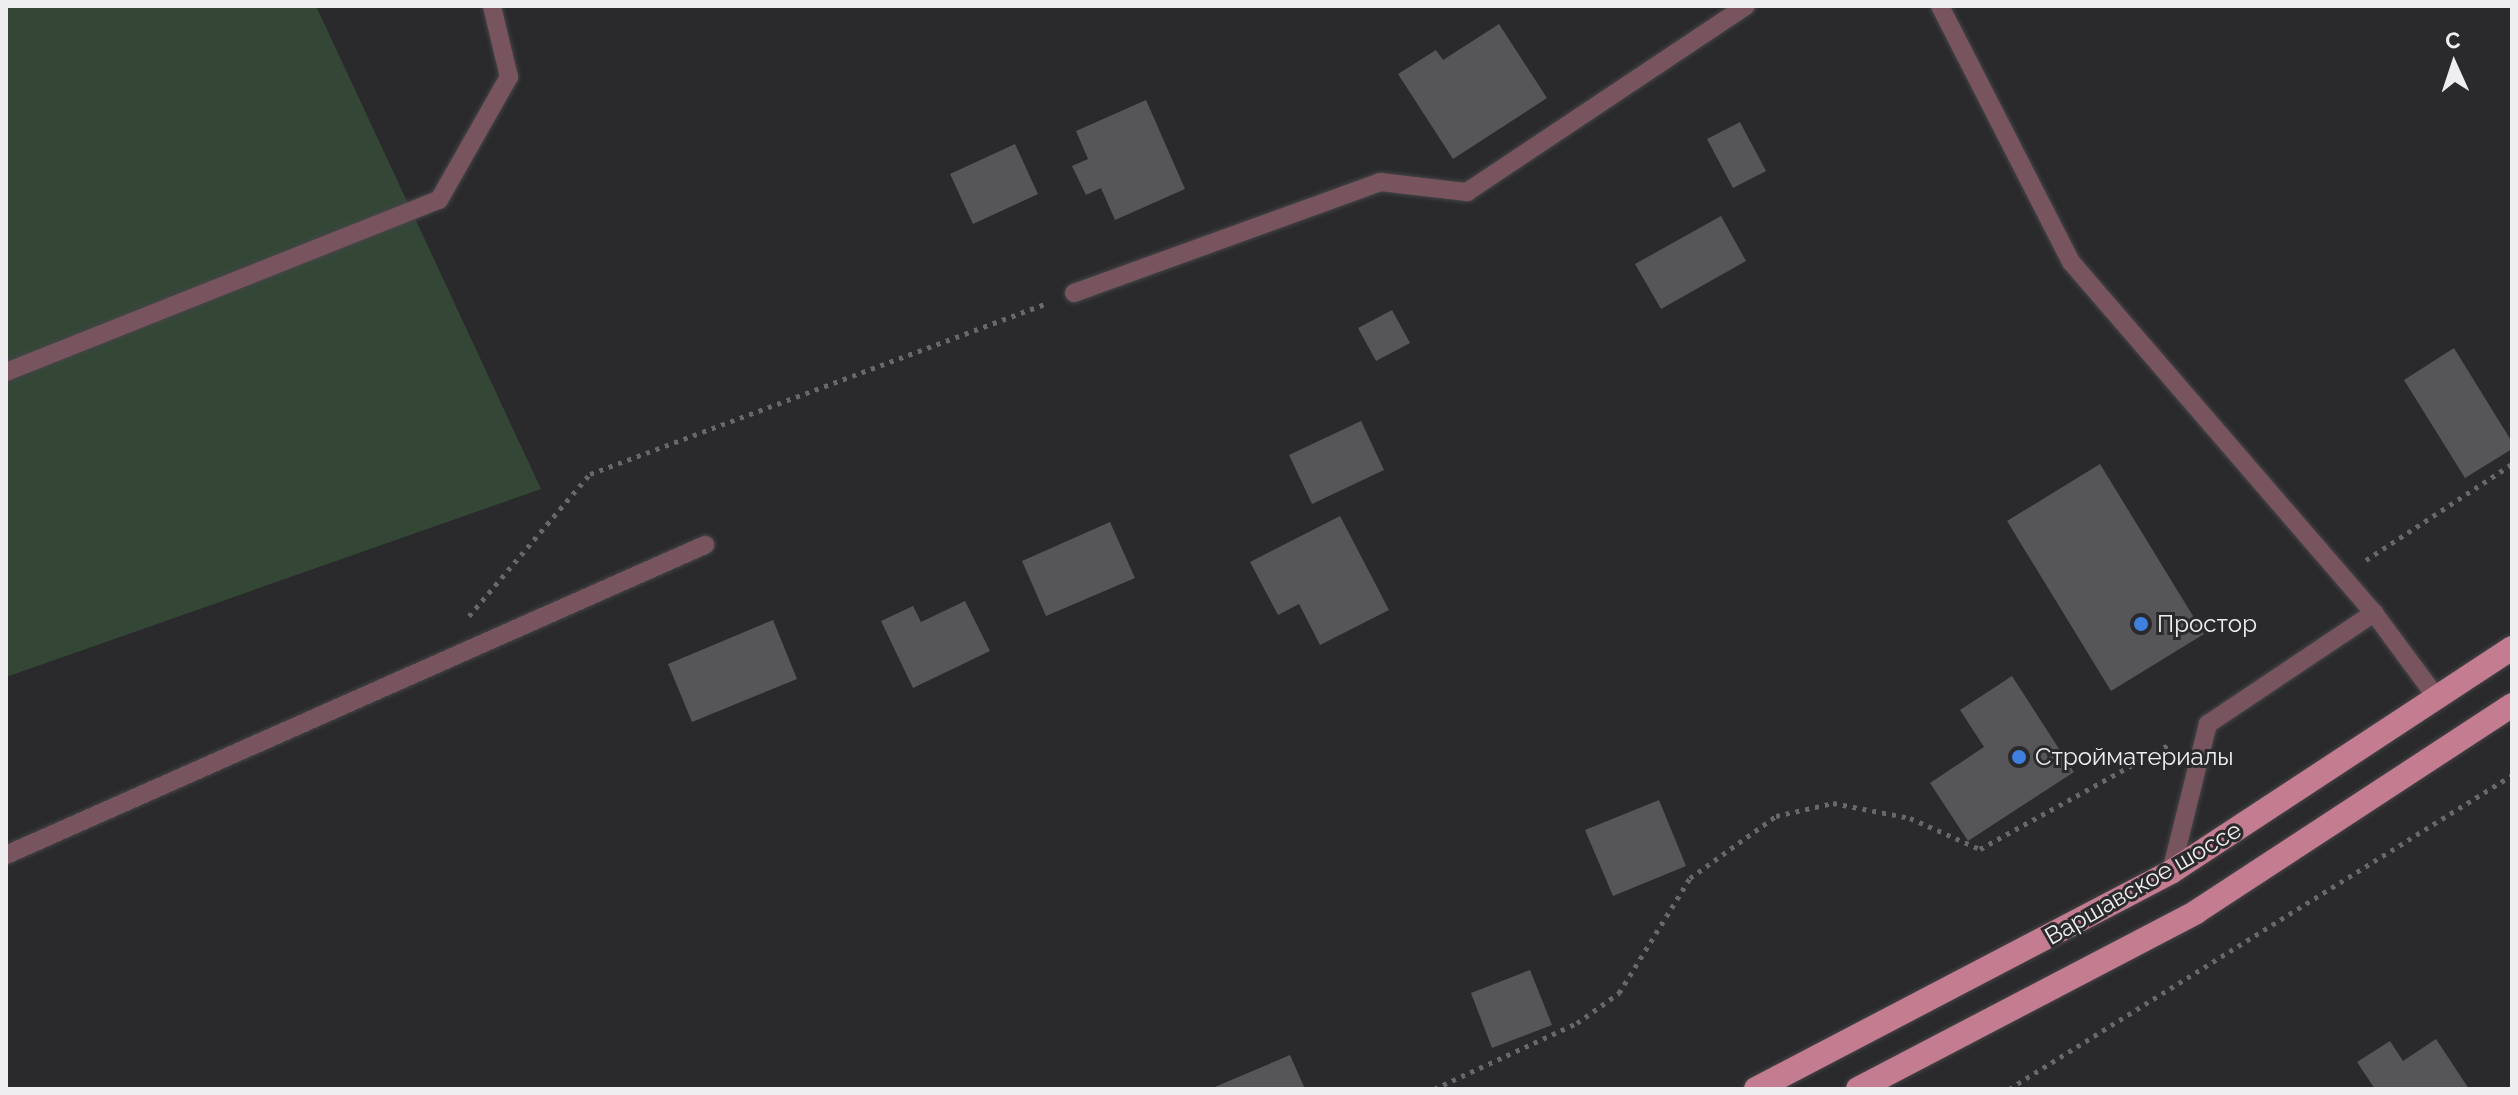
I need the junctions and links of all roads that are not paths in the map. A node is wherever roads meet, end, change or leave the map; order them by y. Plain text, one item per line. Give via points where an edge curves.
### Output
1 (492, 6) edge
2 (1746, 6) edge
3 (1940, 6) edge
4 (1074, 293) road end
5 (6, 372) edge
6 (705, 545) dead end
7 (2374, 613) junction
8 (2512, 648) edge
9 (2437, 698) junction
10 (2512, 705) edge
11 (6, 855) edge
12 (2171, 872) junction
13 (1756, 1089) edge
14 (1858, 1089) edge

1 - 5 lane via 509,77 439,200
2 - 4 lane via 1467,192 1380,182
3 - 7 lane via 2071,262
6 - 11 lane
7 - 9 lane
7 - 12 lane via 2208,724
8 - 9 main road, Варшавское шоссе
9 - 12 main road, Варшавское шоссе
10 - 14 main road, Варшавское шоссе via 2196,912
12 - 13 main road, Варшавское шоссе

